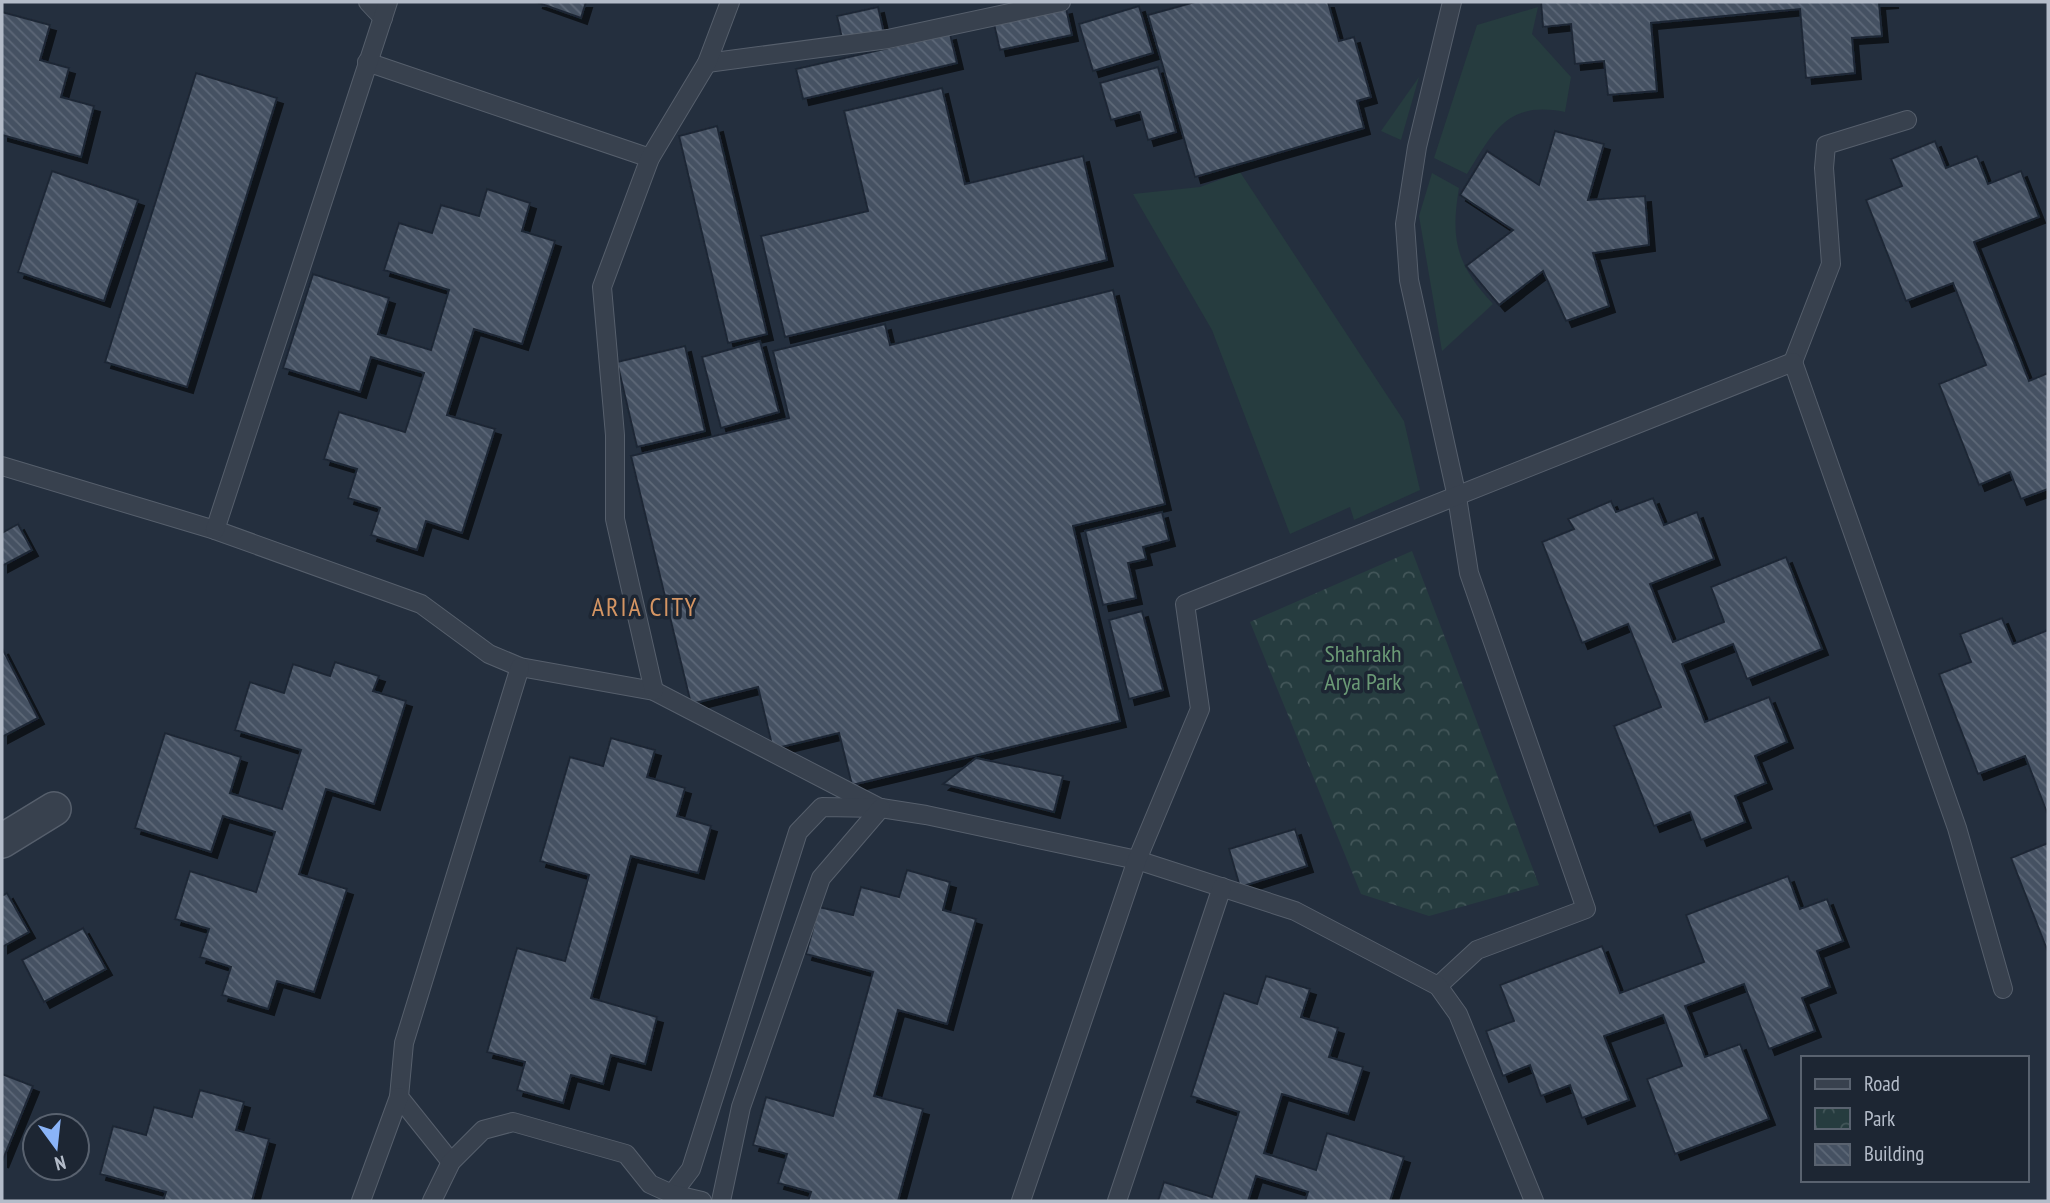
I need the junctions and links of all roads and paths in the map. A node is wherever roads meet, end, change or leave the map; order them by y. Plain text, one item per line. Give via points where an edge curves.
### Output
1 (368, 2) edge
2 (730, 2) edge
3 (1060, 2) edge
4 (1452, 2) edge
5 (385, 10) edge
6 (368, 62) junction
7 (707, 63) junction
8 (1907, 120) dead end
9 (650, 158) junction
10 (1793, 362) junction
11 (2, 466) edge
12 (1457, 497) junction
13 (215, 530) junction
14 (520, 667) junction
15 (654, 691) junction
16 (881, 808) junction
17 (54, 809) dead end
18 (2, 841) edge
19 (1137, 860) junction
20 (1222, 887) junction
21 (1438, 986) junction
22 (2003, 989) dead end
23 (399, 1097) junction
24 (451, 1162) junction
25 (673, 1194) junction
26 (361, 1201) edge
27 (432, 1201) edge
28 (702, 1201) edge
29 (721, 1201) edge
30 (1021, 1201) edge
31 (1117, 1201) edge
32 (1534, 1201) edge

1 - 5 lane
2 - 7 lane
3 - 7 lane via 888,39
4 - 12 lane via 1417,147 1405,224 1409,280
5 - 6 lane
6 - 9 lane
6 - 13 lane
7 - 9 lane
8 - 10 lane via 1826,145 1831,264
9 - 15 lane via 602,287 615,435 615,519
10 - 12 lane
10 - 22 lane via 1957,828
11 - 13 lane
12 - 19 lane via 1185,604 1200,709
12 - 21 lane via 1469,573 1586,909 1477,950
13 - 14 lane via 421,604 489,654
14 - 15 lane
14 - 23 lane via 404,1044
15 - 16 lane
16 - 19 lane
16 - 25 lane via 822,807 798,832 691,1169
16 - 29 lane via 821,878 741,1107
17 - 18 street
19 - 20 lane
19 - 30 lane
20 - 21 lane via 1294,911
20 - 31 lane
21 - 32 lane via 1458,1014
23 - 24 lane
23 - 26 lane
24 - 25 lane via 483,1130 513,1122 626,1154 650,1184
24 - 27 lane
25 - 28 lane

